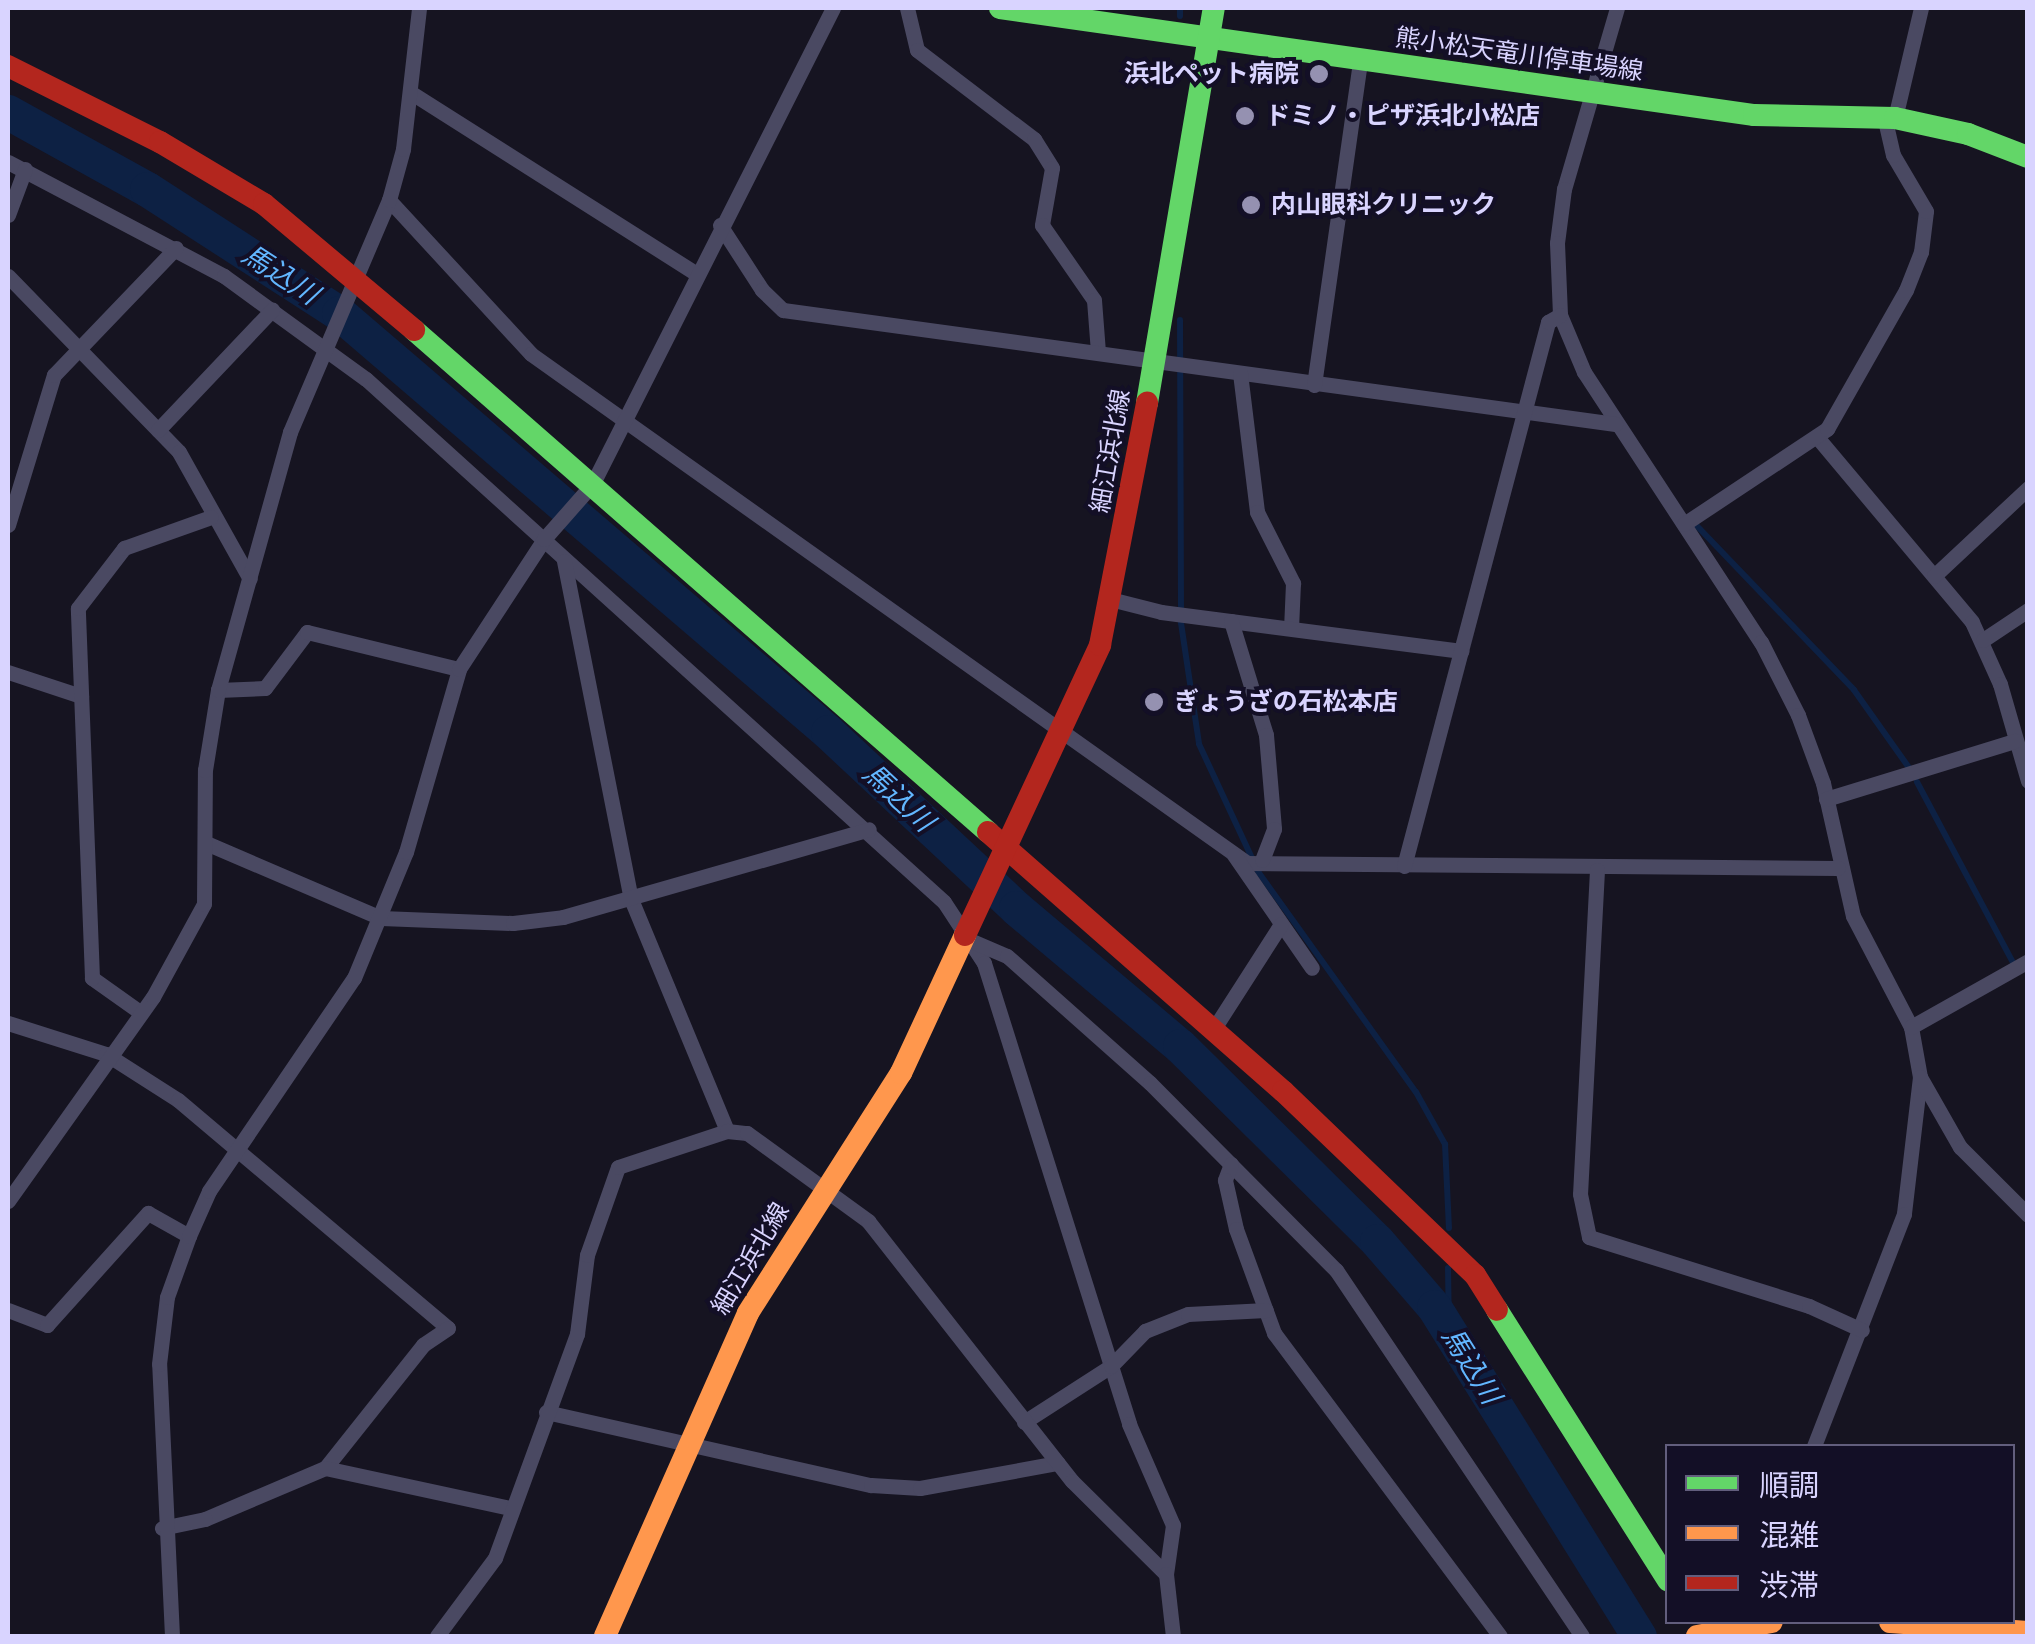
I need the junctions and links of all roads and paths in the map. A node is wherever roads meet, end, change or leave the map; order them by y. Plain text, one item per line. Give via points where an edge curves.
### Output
1 (419, 8) edge
2 (833, 8) edge
3 (907, 8) edge
4 (1000, 8) edge
5 (1214, 8) edge
6 (1617, 8) edge
7 (1921, 8) edge
8 (1205, 36) junction
9 (1360, 60) junction
10 (8, 66) edge
11 (410, 92) junction
12 (1588, 93) junction
13 (1890, 119) junction
14 (2028, 157) edge
15 (8, 162) edge
16 (26, 168) junction
17 (389, 200) junction
18 (8, 215) edge
19 (720, 225) junction
20 (176, 248) junction
21 (695, 273) junction
22 (8, 276) edge
23 (353, 278) junction
24 (272, 310) junction
25 (1560, 315) junction
26 (328, 341) junction
27 (83, 348) junction
28 (1098, 352) junction
29 (1163, 361) junction
30 (1240, 373) junction
31 (1314, 385) junction
32 (1526, 411) junction
33 (627, 419) junction
34 (1615, 424) junction
35 (158, 430) junction
36 (1817, 438) junction
37 (591, 485) junction
38 (2028, 488) edge
39 (211, 517) junction
40 (1684, 524) junction
41 (8, 525) edge
42 (548, 535) junction
43 (564, 560) junction
44 (1934, 576) junction
45 (250, 578) junction
46 (1114, 600) junction
47 (2028, 610) edge
48 (1231, 621) junction
49 (1291, 628) junction
50 (1983, 640) junction
51 (1461, 651) junction
52 (459, 670) junction
53 (8, 672) edge
54 (218, 690) junction
55 (81, 696) junction
56 (1062, 731) junction
57 (2015, 741) junction
58 (2028, 781) edge
59 (1826, 799) junction
60 (870, 829) junction
61 (206, 843) junction
62 (1002, 850) junction
63 (1249, 858) junction
64 (1404, 866) junction
65 (1838, 868) junction
66 (1597, 870) junction
67 (631, 899) junction
68 (381, 918) junction
69 (1281, 924) junction
70 (967, 930) junction
71 (2019, 965) edge
72 (1312, 968) dead end
73 (140, 1012) junction
74 (8, 1023) edge
75 (1911, 1027) junction
76 (1213, 1030) junction
77 (106, 1054) junction
78 (1920, 1077) junction
79 (727, 1131) junction
80 (236, 1149) junction
81 (1231, 1164) junction
82 (826, 1190) junction
83 (8, 1202) edge
84 (2028, 1215) edge
85 (189, 1236) junction
86 (8, 1310) edge
87 (1266, 1310) junction
88 (1862, 1330) junction
89 (1111, 1366) junction
90 (546, 1412) junction
91 (1024, 1422) junction
92 (686, 1440) junction
93 (1815, 1444) edge
94 (1058, 1463) junction
95 (325, 1468) junction
96 (510, 1508) junction
97 (162, 1528) junction
98 (1166, 1574) junction
99 (1665, 1575) edge
100 (1758, 1624) edge
101 (1909, 1624) edge
102 (1701, 1632) edge
103 (1984, 1632) edge
104 (2028, 1632) edge
105 (172, 1636) edge
106 (436, 1636) edge
107 (605, 1636) edge
108 (1174, 1636) edge
109 (1500, 1636) edge
110 (1582, 1636) edge

1 - 11 street
2 - 19 street
3 - 28 street via 917,50 1034,138 1052,168 1042,225 1094,300
4 - 8 main road, 熊小松天竜川停車場線
5 - 8 main road, 細江浜北線
6 - 12 street
7 - 13 street
8 - 9 main road, 熊小松天竜川停車場線
8 - 29 main road, 細江浜北線
9 - 12 main road, 熊小松天竜川停車場線
9 - 31 street
10 - 23 main road via 264,204
11 - 17 street
11 - 21 street
12 - 13 main road, 熊小松天竜川停車場線 via 1754,114
12 - 25 street via 1564,190
13 - 14 main road, 熊小松天竜川停車場線 via 1968,134
13 - 36 street via 1894,156 1926,211 1921,252 1855,384
15 - 16 street
16 - 18 street
16 - 20 street
17 - 23 street
17 - 33 street via 530,354
19 - 21 street
19 - 28 street via 783,310
20 - 24 street
20 - 27 street
21 - 33 street
22 - 27 street
23 - 26 street
23 - 37 main road
24 - 26 street
24 - 35 street
25 - 32 street via 1548,322
25 - 34 street
26 - 42 street
26 - 45 street via 290,432
27 - 35 street
27 - 41 street via 54,376
28 - 29 street
29 - 30 street
29 - 46 main road, 細江浜北線
30 - 31 street
30 - 49 street via 1257,512 1293,584
31 - 32 street
32 - 34 street
32 - 51 street
33 - 37 street
33 - 56 street
34 - 40 street
35 - 39 street via 179,452
36 - 40 street
36 - 44 street
37 - 42 street
37 - 62 main road
38 - 44 street
39 - 45 street
39 - 55 street via 124,548 78,608
40 - 59 street via 1779,676
42 - 43 street
42 - 52 street
43 - 60 street
43 - 67 street
44 - 50 street
45 - 54 street
46 - 48 street
46 - 56 main road, 細江浜北線
47 - 50 street
48 - 49 street
48 - 63 street via 1266,736 1274,829
49 - 51 street
50 - 57 street
51 - 64 street
52 - 54 street via 307,632 264,688
52 - 68 street
53 - 55 street
54 - 61 street via 205,770
55 - 73 street via 92,978
56 - 62 main road, 細江浜北線
56 - 63 street
57 - 58 street
57 - 59 street
59 - 65 street
60 - 67 street
60 - 70 street
61 - 68 street
61 - 73 street via 204,904 190,940
62 - 70 main road, 細江浜北線
62 - 76 main road
63 - 64 street
63 - 69 street
64 - 66 street
65 - 66 street
65 - 75 street via 1853,916
66 - 88 street via 1580,1194 1589,1236 1809,1306
67 - 68 street via 514,923
67 - 79 street
68 - 80 street via 354,978
69 - 72 street
69 - 76 street
70 - 81 street via 1007,956
70 - 82 main road, 細江浜北線 via 901,1073
70 - 89 street via 984,963
71 - 75 street
73 - 77 street
74 - 77 street
75 - 78 street
76 - 99 main road via 1416,1214 1474,1276
77 - 80 street via 178,1100
77 - 83 street
78 - 84 street via 1960,1147
78 - 88 street via 1904,1214
79 - 82 street via 747,1133
79 - 90 street via 618,1166 587,1255 577,1334
80 - 85 street
80 - 95 street via 448,1328 423,1346
81 - 87 street via 1225,1180 1236,1229
81 - 110 street via 1336,1270
82 - 91 street via 868,1221
82 - 92 main road, 細江浜北線 via 748,1313
85 - 86 street via 148,1213 47,1326
85 - 97 street via 167,1297 159,1364
87 - 89 street via 1188,1314 1145,1331
87 - 109 street via 1274,1333
88 - 93 street
89 - 91 street
89 - 98 street via 1173,1525
90 - 92 street
90 - 96 street
91 - 94 street
92 - 94 street via 871,1485 920,1488
92 - 107 main road, 細江浜北線
94 - 98 street
95 - 96 street
95 - 97 street via 204,1519
96 - 106 street via 495,1558
97 - 105 street
98 - 108 street
100 - 102 main road
101 - 103 main road
103 - 104 main road

